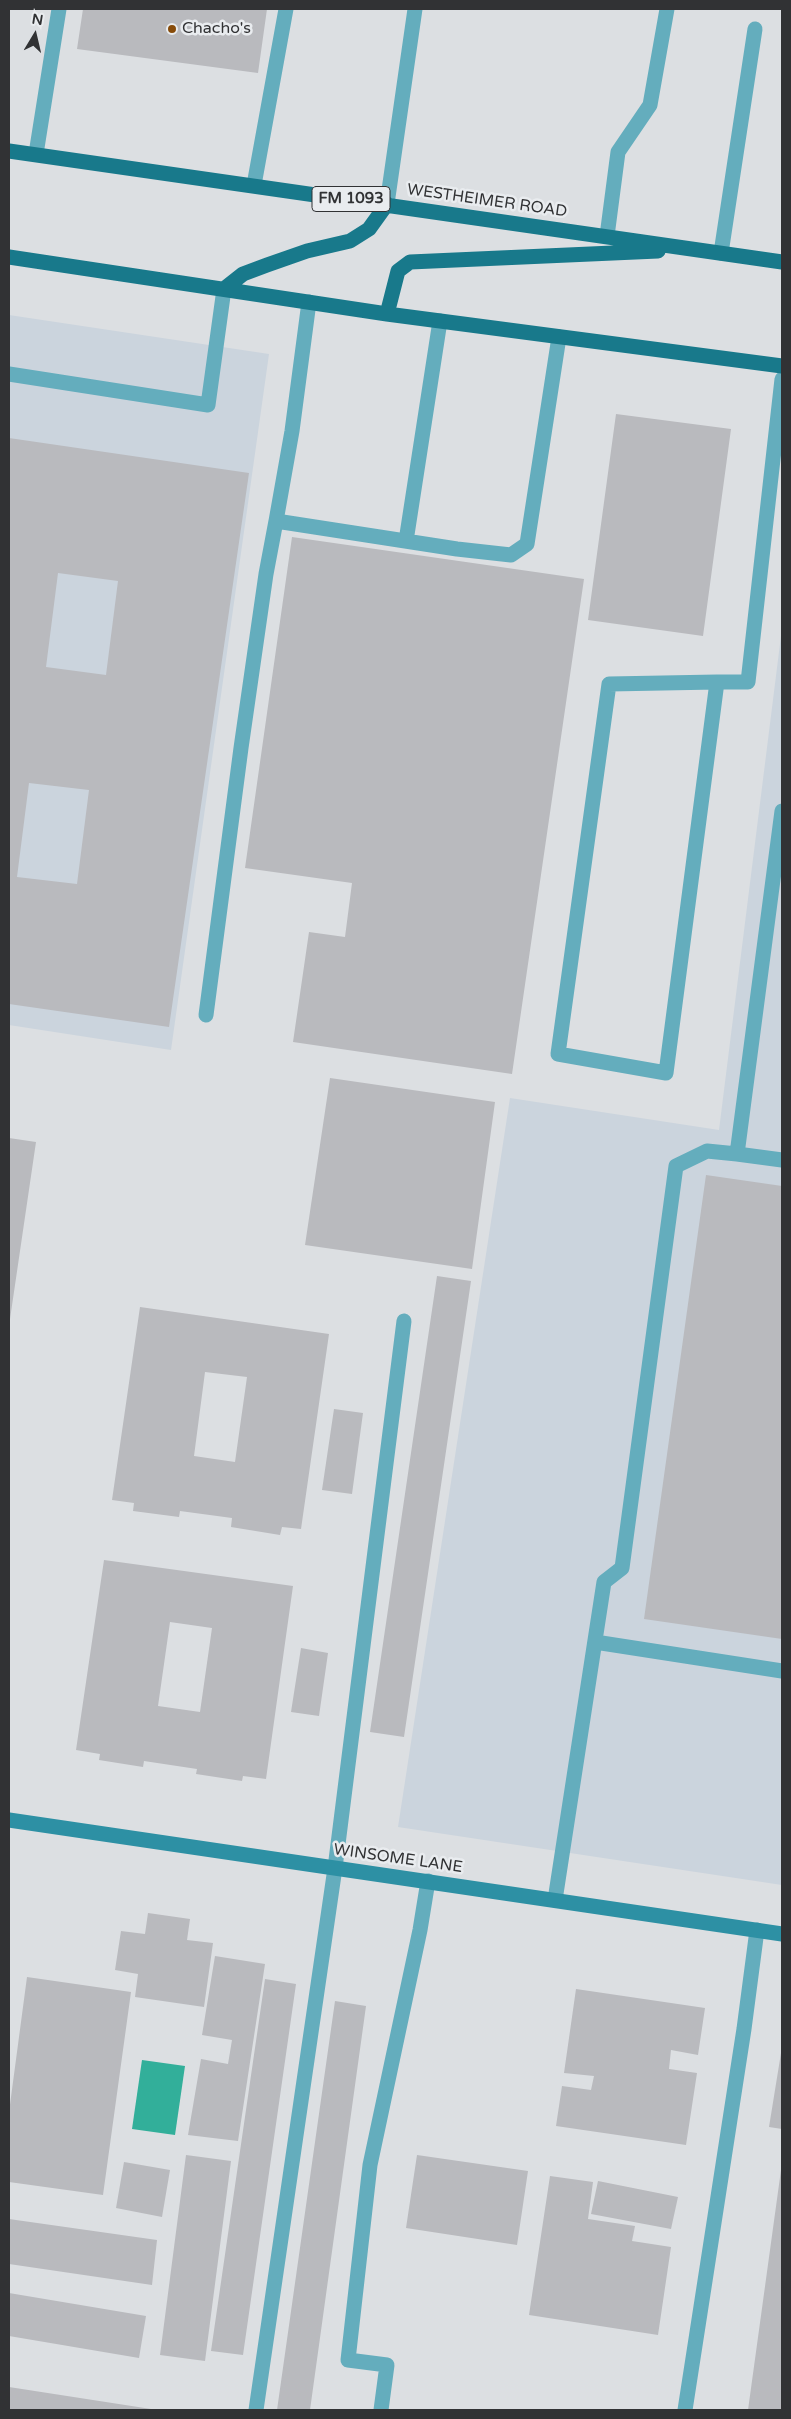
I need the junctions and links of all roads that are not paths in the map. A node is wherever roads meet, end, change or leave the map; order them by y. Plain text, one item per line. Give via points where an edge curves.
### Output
1 (59, 9) edge
2 (286, 9) edge
3 (415, 9) edge
4 (667, 9) edge
5 (754, 29) dead end
6 (9, 151) edge
7 (36, 154) junction
8 (254, 185) junction
9 (387, 204) junction
10 (607, 236) junction
11 (692, 249) junction
12 (722, 253) junction
13 (9, 257) edge
14 (782, 262) edge
15 (224, 289) junction
16 (309, 302) junction
17 (387, 314) junction
18 (440, 321) junction
19 (559, 337) junction
20 (782, 366) edge
21 (9, 374) edge
22 (782, 379) edge
23 (276, 521) junction
24 (406, 541) junction
25 (716, 682) junction
26 (782, 811) edge
27 (206, 1015) dead end
28 (737, 1154) junction
29 (782, 1160) edge
30 (404, 1321) dead end
31 (594, 1642) junction
32 (782, 1672) edge
33 (9, 1820) edge
34 (335, 1868) junction
35 (428, 1881) junction
36 (556, 1900) junction
37 (757, 1930) junction
38 (782, 1934) edge
39 (256, 2410) edge
40 (381, 2410) edge
41 (685, 2410) edge

1 - 7 street
2 - 8 street
3 - 9 street
4 - 10 street via 650,105 618,152
5 - 12 street
6 - 7 main road, WESTHEIMER ROAD / FM 1093
7 - 8 main road, WESTHEIMER ROAD / FM 1093
8 - 9 main road, WESTHEIMER ROAD / FM 1093
9 - 10 main road, WESTHEIMER ROAD / FM 1093
9 - 15 main road via 369,229 350,241 243,274
10 - 11 main road, WESTHEIMER ROAD / FM 1093
11 - 12 main road, WESTHEIMER ROAD / FM 1093
11 - 17 main road via 410,262 398,271
12 - 14 main road, WESTHEIMER ROAD / FM 1093
13 - 15 main road
15 - 16 main road
15 - 21 street via 208,404
16 - 17 main road
16 - 23 street
17 - 18 main road
18 - 19 main road
18 - 24 street
19 - 20 main road
19 - 24 street via 527,544 512,555
22 - 25 street via 748,682
23 - 24 street
23 - 27 street via 242,738
25 - 25 street via 609,684 558,1054 666,1073
26 - 28 street
28 - 29 street
28 - 31 street via 707,1151 676,1166 622,1568 604,1582
30 - 34 street
31 - 32 street
31 - 36 street
33 - 34 street, WINSOME LANE
34 - 35 street, WINSOME LANE
34 - 39 street
35 - 36 street, WINSOME LANE
35 - 40 street via 370,2165 348,2360 388,2365
36 - 37 street, WINSOME LANE
37 - 38 street, WINSOME LANE
37 - 41 street

